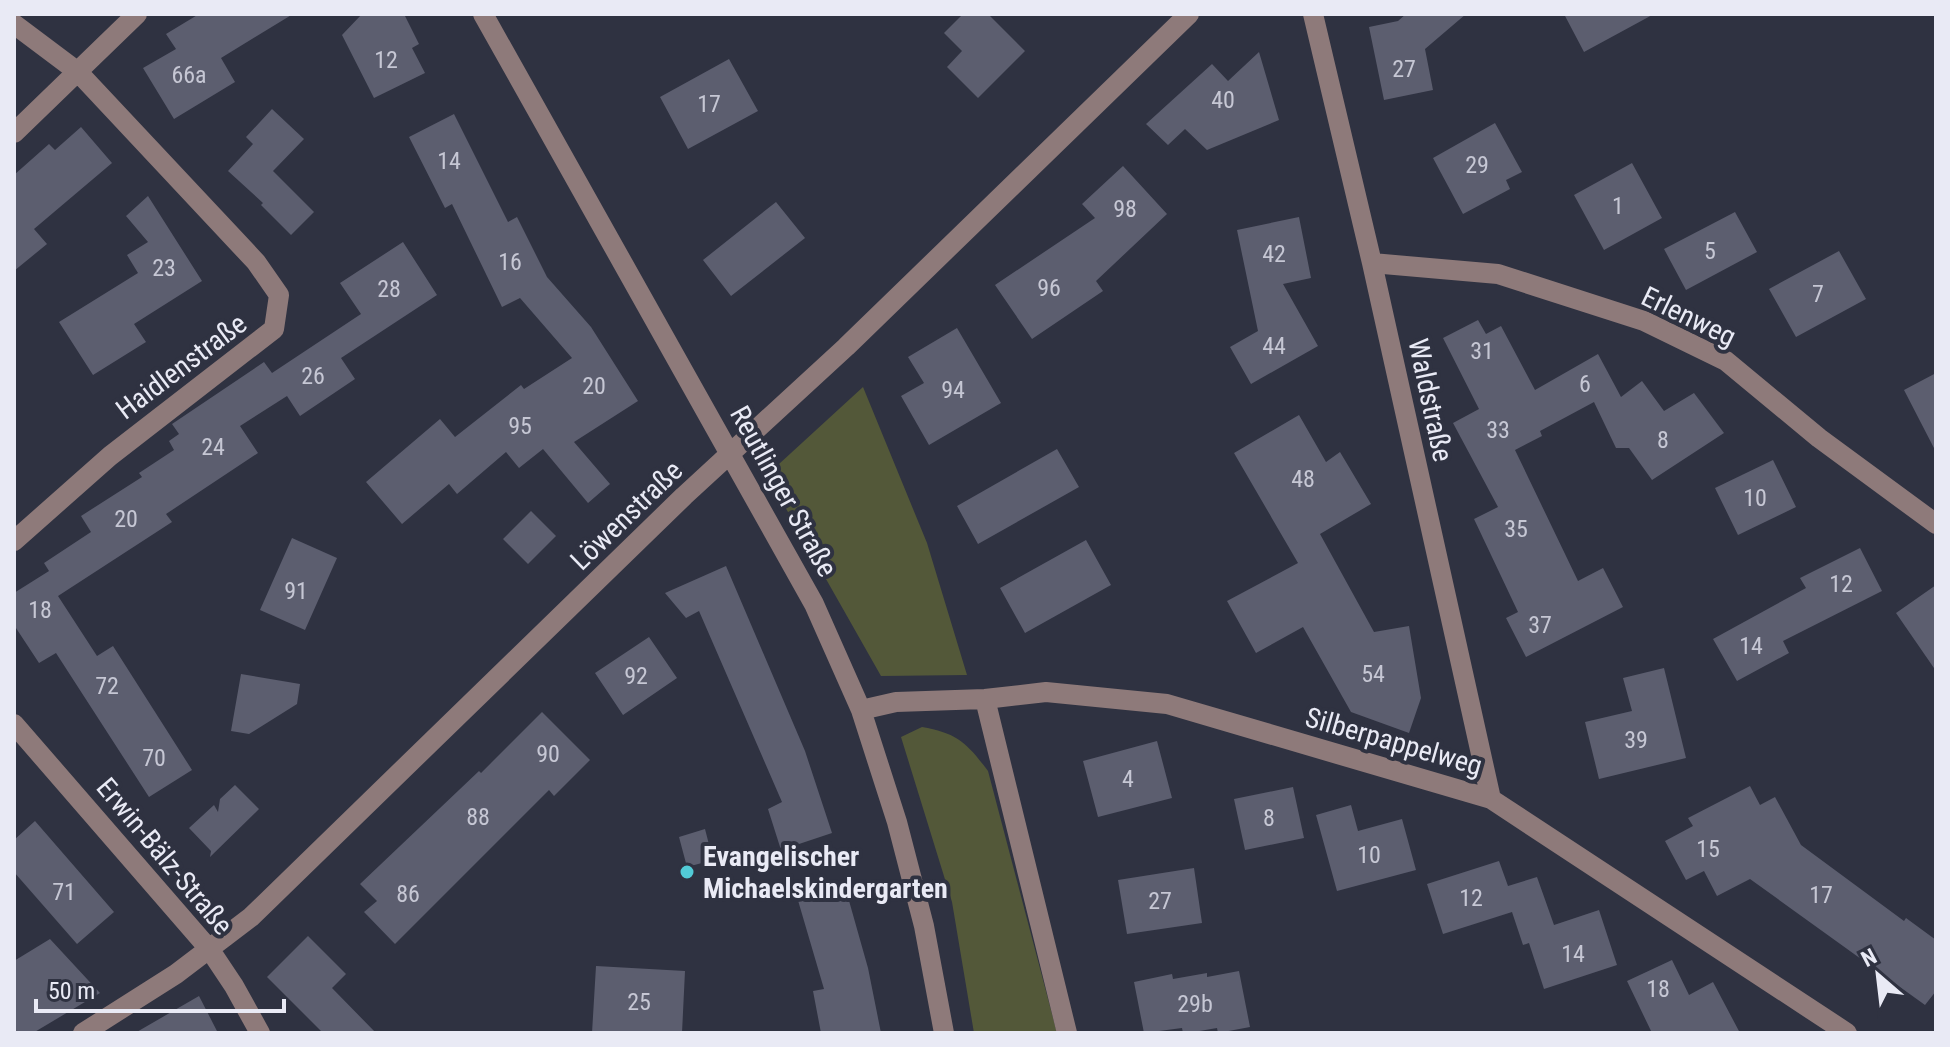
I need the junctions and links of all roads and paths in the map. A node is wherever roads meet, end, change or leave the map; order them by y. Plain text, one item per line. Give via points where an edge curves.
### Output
1 (137, 14) edge
2 (483, 14) edge
3 (1189, 14) edge
4 (1313, 14) edge
5 (14, 24) edge
6 (78, 72) junction
7 (14, 133) edge
8 (1372, 263) junction
9 (731, 452) junction
10 (1936, 524) edge
11 (14, 541) edge
12 (985, 699) junction
13 (861, 710) junction
14 (14, 724) edge
15 (1491, 799) junction
16 (210, 950) junction
17 (83, 1033) edge
18 (260, 1033) edge
19 (944, 1033) edge
20 (1067, 1033) edge
21 (1847, 1033) edge

1 - 6 street
2 - 9 street, Reutlinger Straße
3 - 9 street, Löwenstraße
4 - 8 street, Waldstraße
5 - 6 street
6 - 7 street
6 - 11 street, Haidlenstraße via 256,262 279,295 274,329 110,456
8 - 10 street, Erlenweg via 1498,274 1644,321 1726,361
8 - 15 street, Waldstraße
9 - 13 street, Reutlinger Straße via 814,604
9 - 16 street, Löwenstraße via 251,917
12 - 13 street, Silberpappelweg via 896,702
12 - 15 street, Silberpappelweg via 1046,692 1167,704
12 - 20 street
13 - 19 street, Reutlinger Straße via 921,911
14 - 16 street, Erwin-Bälz-Straße
15 - 21 street, Silberpappelweg
16 - 17 street, Löwenstraße
16 - 18 street, Erwin-Bälz-Straße

